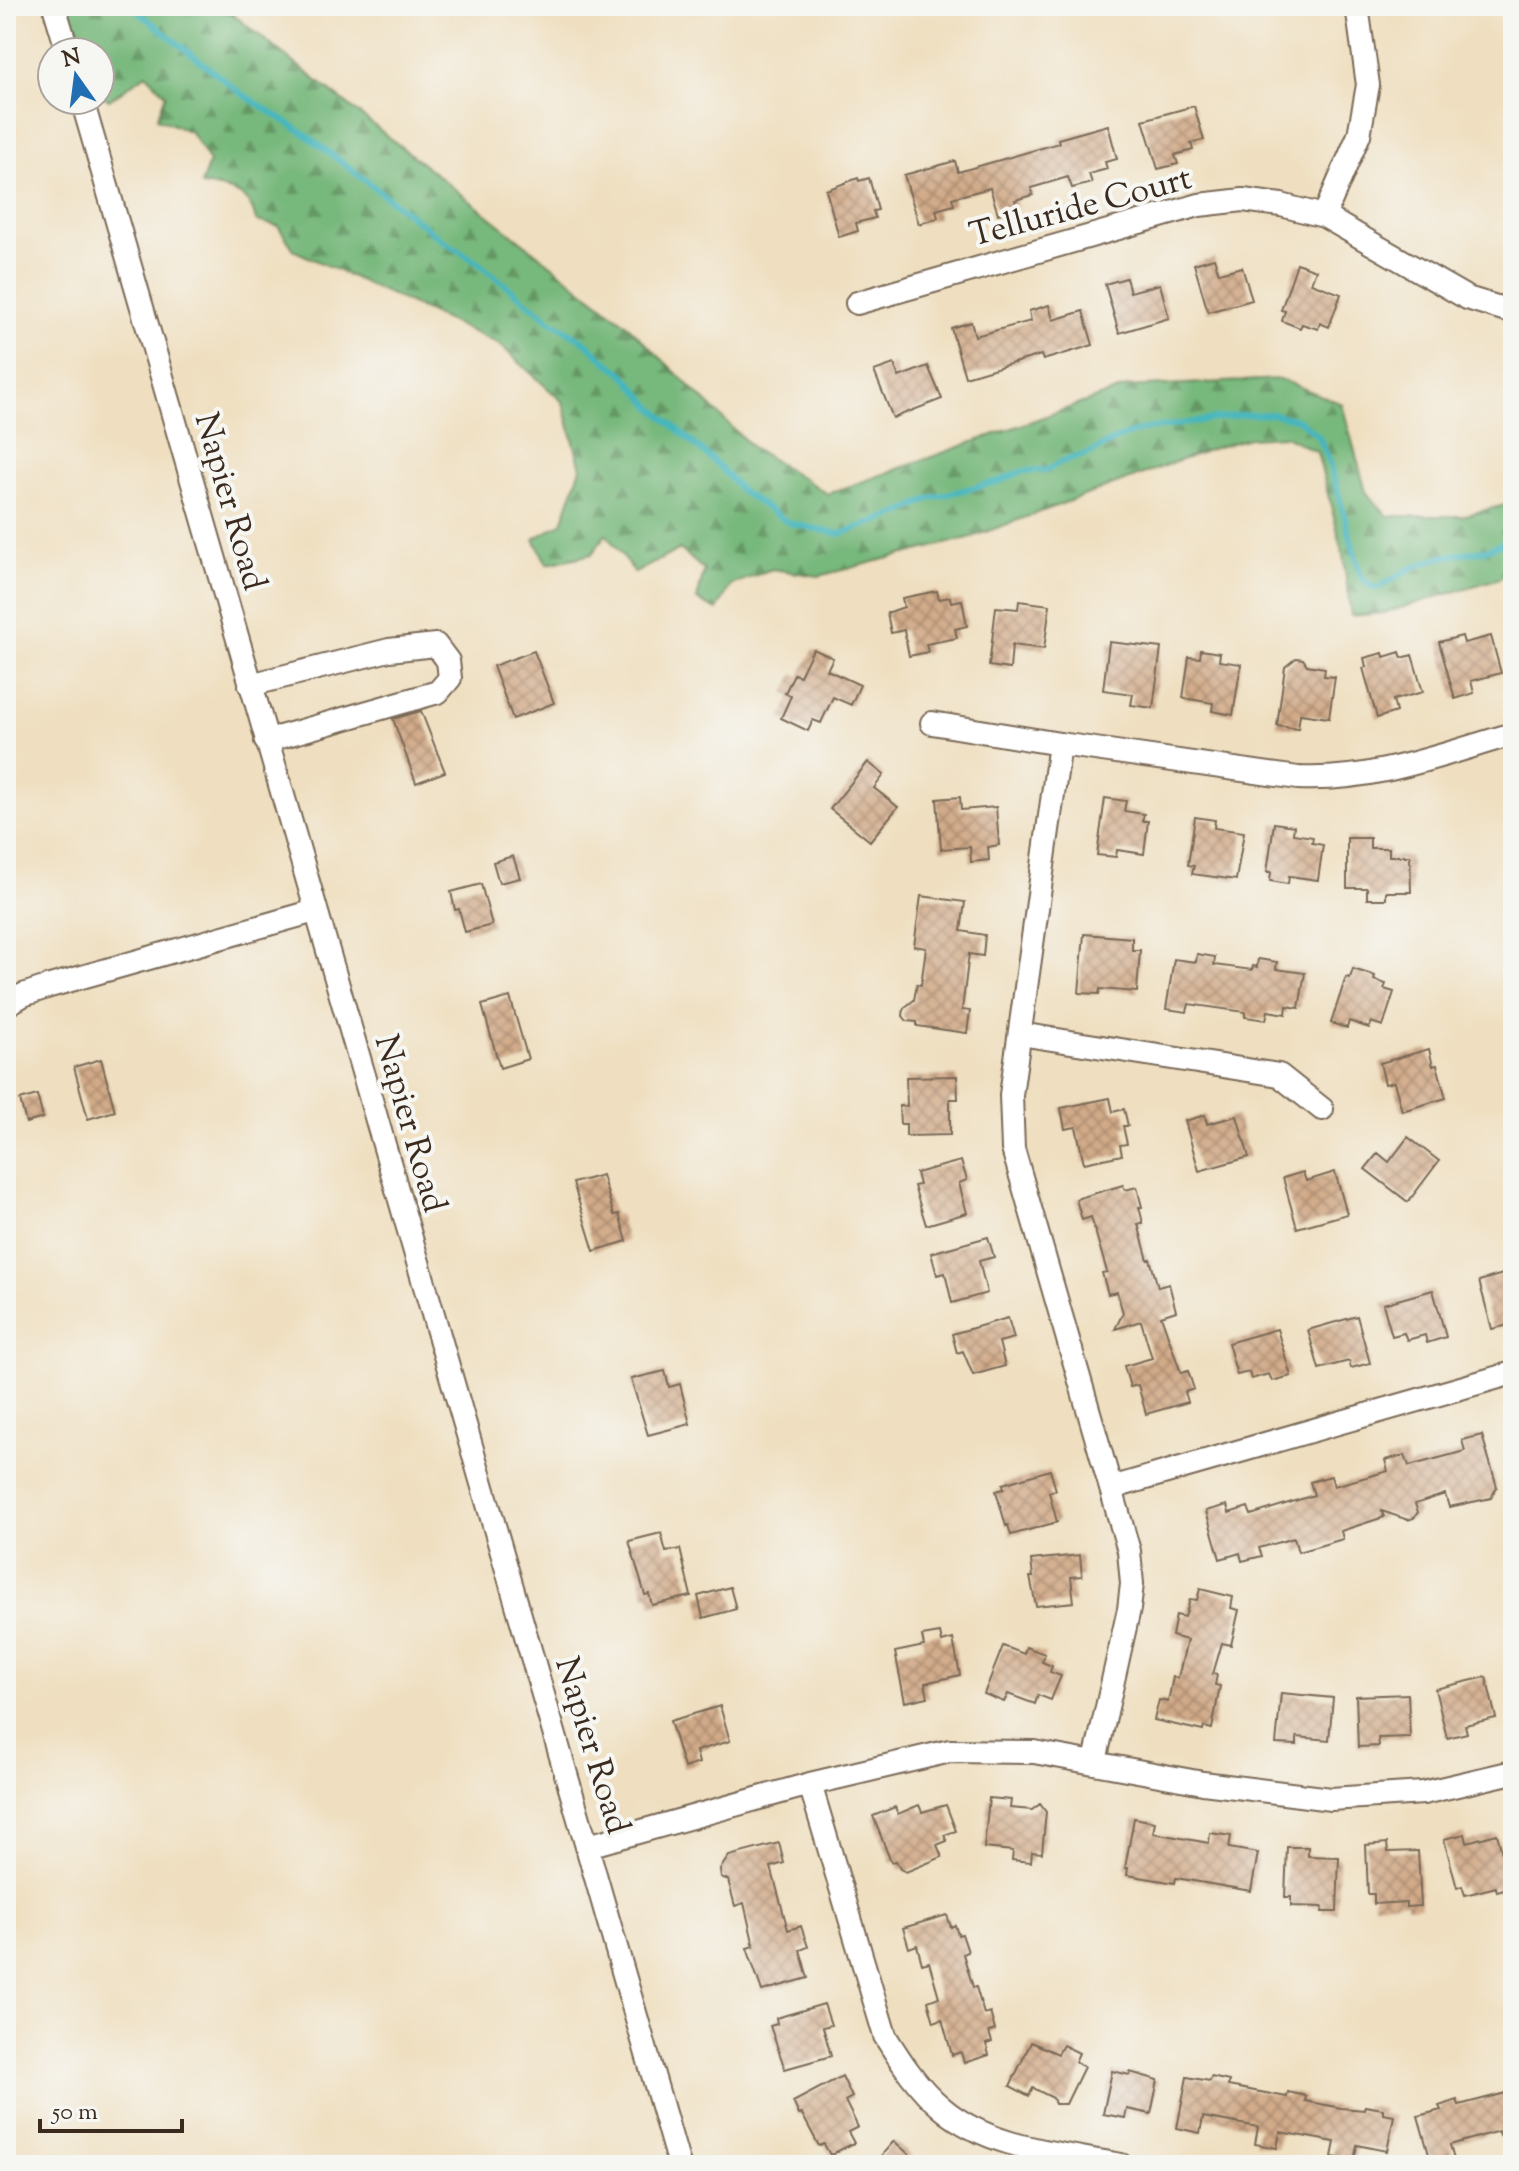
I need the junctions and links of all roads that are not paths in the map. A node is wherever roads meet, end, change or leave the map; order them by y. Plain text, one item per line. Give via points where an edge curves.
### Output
1 (54, 6) edge
2 (1357, 6) edge
3 (63, 36) edge
4 (87, 116) edge
5 (1324, 216) junction
6 (857, 303) dead end
7 (1513, 312) edge
8 (250, 685) junction
9 (932, 723) dead end
10 (1513, 734) edge
11 (266, 741) junction
12 (1060, 744) junction
13 (315, 911) junction
14 (6, 1005) edge
15 (1020, 1034) junction
16 (1322, 1109) dead end
17 (1513, 1373) edge
18 (1111, 1488) junction
19 (1095, 1761) junction
20 (1513, 1772) edge
21 (810, 1784) junction
22 (588, 1846) junction
23 (679, 2165) edge
24 (1121, 2165) edge

1 - 3 street
2 - 5 street via 1368,85 1359,135
4 - 8 street, Napier Road
5 - 6 street, Telluride Court via 1243,200 1199,205
5 - 7 street, Telluride Court via 1467,298
8 - 11 street, Napier Road
8 - 11 street via 389,650 436,645 448,661 450,678 438,692
9 - 12 street
10 - 12 street via 1331,780
11 - 13 street, Napier Road
12 - 15 street
13 - 14 street via 50,986
13 - 22 street, Napier Road
15 - 16 street via 1279,1075
15 - 18 street via 1011,1095 1013,1149
17 - 18 street
18 - 19 street via 1129,1551 1132,1584
19 - 20 street via 1203,1783 1331,1799 1423,1793
19 - 21 street via 1034,1752 950,1751
21 - 22 street
21 - 24 street via 885,2036 908,2071 943,2109 979,2131 1020,2146
22 - 23 street, Napier Road

